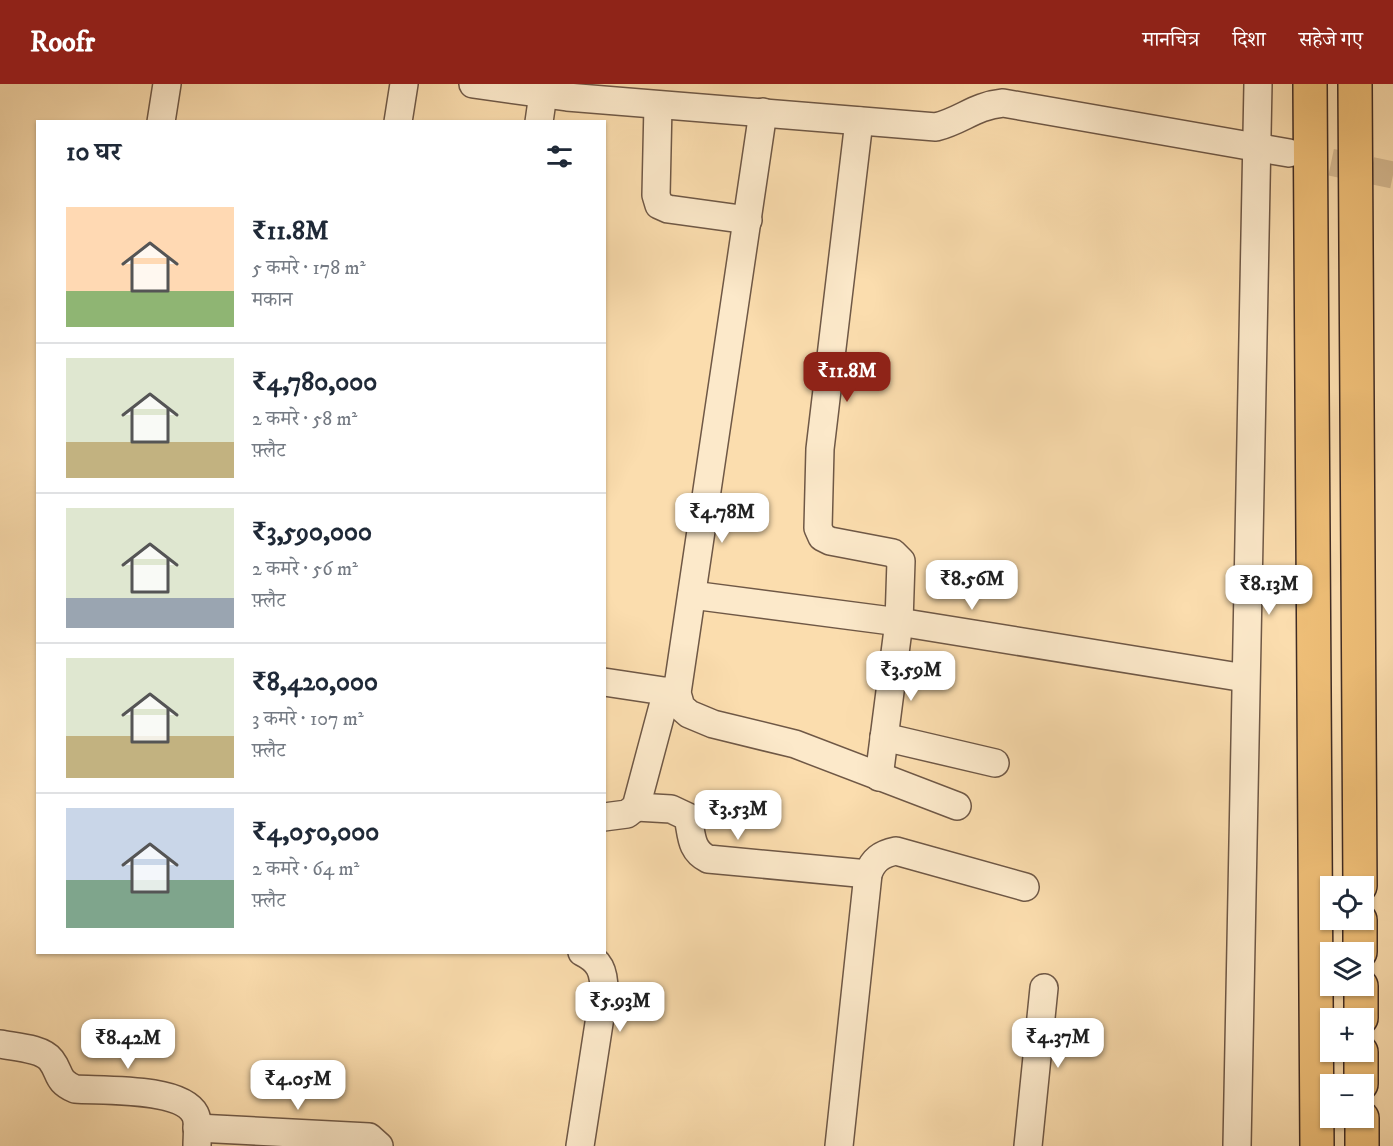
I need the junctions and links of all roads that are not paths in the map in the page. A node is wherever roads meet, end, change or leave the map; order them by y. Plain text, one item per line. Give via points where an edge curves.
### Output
1 (167, 84) edge
2 (404, 84) edge
3 (473, 84) edge
4 (1258, 84) edge
5 (1310, 84) edge
6 (1354, 84) edge
7 (543, 94) junction
8 (658, 105) junction
9 (764, 112) junction
10 (161, 120) edge
11 (398, 120) edge
12 (539, 120) edge
13 (858, 121) junction
14 (1254, 146) junction
15 (1289, 153) tunnel mouth
16 (748, 220) junction
17 (692, 595) junction
18 (898, 622) junction
19 (1245, 678) junction
20 (606, 682) edge
21 (672, 692) junction
22 (884, 737) junction
23 (995, 763) dead end
24 (879, 777) junction
25 (957, 806) dead end
26 (636, 807) junction
27 (606, 816) edge
28 (868, 874) junction
29 (1360, 876) edge
30 (1025, 887) dead end
31 (586, 954) edge
32 (1044, 988) dead end
33 (0, 1044) edge
34 (1362, 1128) edge
35 (197, 1137) edge
36 (379, 1146) edge
37 (580, 1146) edge
38 (839, 1146) edge
39 (1028, 1146) edge
40 (1237, 1146) edge
41 (1317, 1146) edge
42 (1362, 1146) edge

1 - 10 street
2 - 11 street
3 - 7 street
4 - 14 street
5 - 41 highway
6 - 29 highway
7 - 8 street
7 - 12 street
8 - 9 street
8 - 16 street via 659,205
9 - 13 street
9 - 16 street
13 - 14 street via 936,127 953,123 983,105 1002,103
13 - 18 street via 820,449 818,528 822,537 830,541 893,553 901,561
14 - 15 street
14 - 19 street
16 - 17 street
17 - 18 street
17 - 21 street
18 - 19 street
18 - 22 street
19 - 40 street
20 - 21 street
21 - 24 street via 689,714 713,724 795,744
21 - 26 street
22 - 23 street
22 - 24 street
24 - 25 street
26 - 27 street via 627,814
26 - 28 street via 680,811 688,817 693,846 708,859
28 - 30 street via 872,863 885,853 896,851
28 - 38 street
31 - 37 street via 595,958 604,973 604,990
32 - 39 street
33 - 35 street via 41,1053 51,1060 65,1085 75,1089 166,1095 186,1104 195,1114
34 - 42 highway
35 - 36 street via 369,1137

